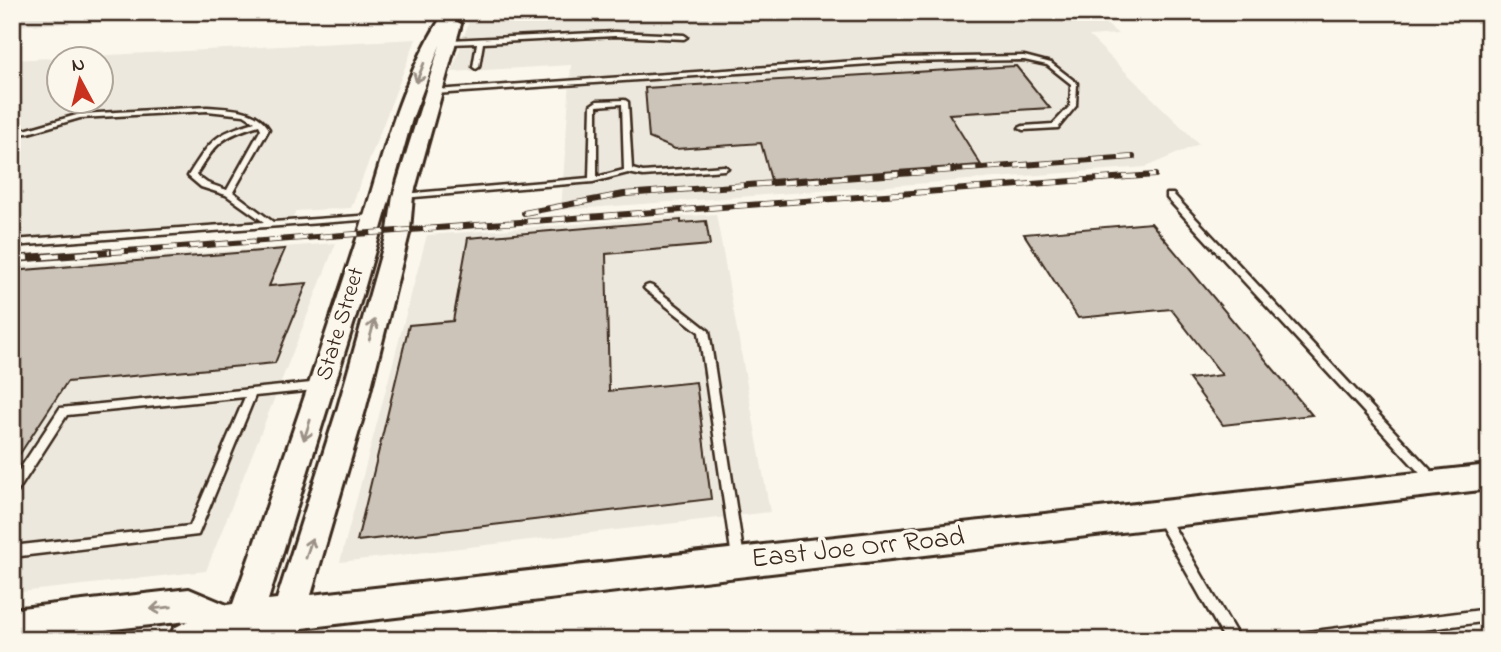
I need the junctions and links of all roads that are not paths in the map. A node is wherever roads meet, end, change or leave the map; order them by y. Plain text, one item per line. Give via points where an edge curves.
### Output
1 (452, 13) edge
2 (684, 37) dead end
3 (478, 41) junction
4 (450, 42) junction
5 (476, 67) dead end
6 (435, 92) junction
7 (261, 121) junction
8 (1024, 128) dead end
9 (12, 132) edge
10 (723, 168) dead end
11 (628, 171) junction
12 (593, 180) junction
13 (229, 193) junction
14 (403, 196) junction
15 (1170, 196) dead end
16 (375, 217) junction
17 (271, 224) junction
18 (12, 243) edge
19 (649, 288) dead end
20 (322, 386) junction
21 (253, 392) junction
22 (1489, 477) edge
23 (1436, 483) junction
24 (12, 491) edge
25 (1160, 515) junction
26 (12, 552) edge
27 (739, 562) junction
28 (1489, 615) edge
29 (12, 625) edge
30 (236, 626) edge
31 (285, 627) edge
32 (1316, 639) edge
33 (186, 640) edge
34 (1233, 640) edge
35 (1299, 640) edge

1 - 4 street, State Street via 455,25
1 -> 16 street, State Street via 439,26 415,85
2 - 3 lane via 615,34
3 - 4 lane
3 - 5 lane
4 - 6 street, State Street
6 - 8 lane via 898,60 1024,58 1049,64 1074,83 1073,106 1055,126
6 - 14 street, State Street
7 - 9 lane via 247,113 194,110 80,116
7 - 13 lane via 265,129
7 - 13 lane via 215,139 192,176
10 - 11 lane
11 - 12 lane
11 - 12 lane via 625,102 597,103
12 - 14 lane
13 - 17 lane
31 -> 14 street, State Street via 352,407 399,230
15 - 23 lane
16 - 17 lane
16 - 20 street, State Street
17 - 18 lane
19 - 27 lane via 704,331
20 - 21 lane
20 -> 30 street, State Street
21 - 24 lane via 64,411
21 - 26 lane via 194,531
22 - 23 street, East Joe Orr Road
23 - 25 street, East Joe Orr Road
25 - 27 street, East Joe Orr Road
25 - 34 lane
27 - 31 street, East Joe Orr Road
28 - 32 lane
30 -> 29 street, East Joe Orr Road via 189,605
30 - 31 street, East Joe Orr Road
30 - 33 street, East Joe Orr Road
32 - 35 lane

